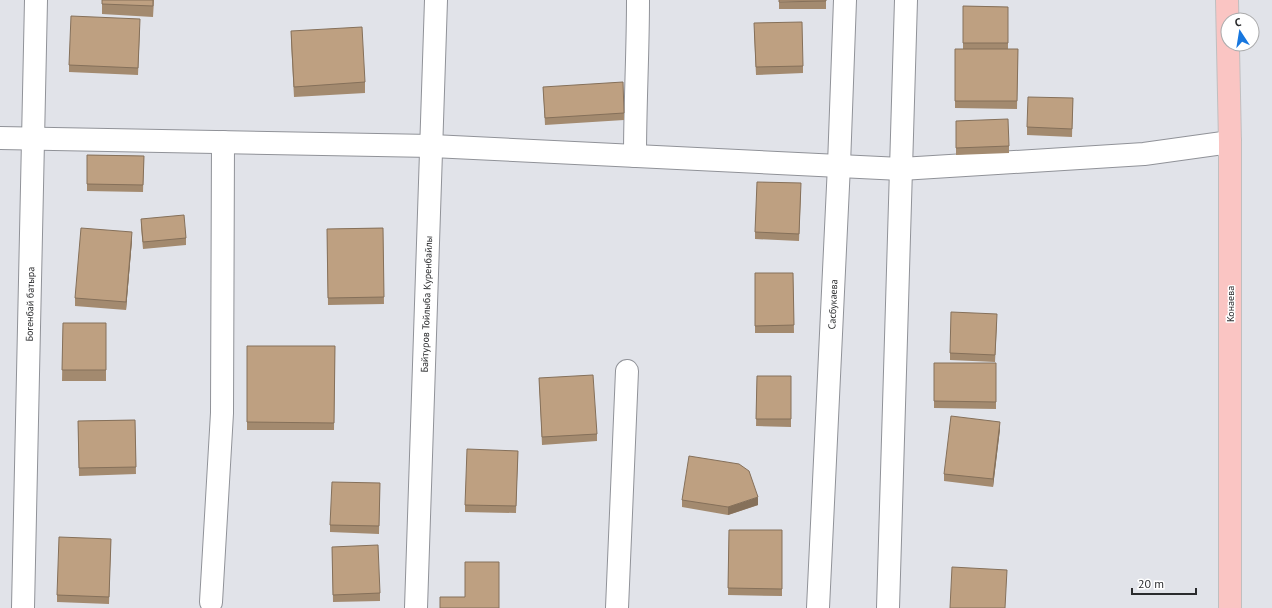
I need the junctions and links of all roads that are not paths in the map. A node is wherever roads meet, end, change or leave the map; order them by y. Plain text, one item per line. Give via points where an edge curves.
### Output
1 (36, 0) edge
2 (436, 0) edge
3 (638, 0) edge
4 (844, 0) edge
5 (906, 0) edge
6 (1227, 0) edge
7 (0, 138) edge
8 (33, 138) junction
9 (223, 142) junction
10 (1230, 142) junction
11 (432, 146) junction
12 (635, 156) junction
13 (839, 165) junction
14 (900, 169) junction
15 (627, 371) dead end
16 (211, 602) dead end
17 (23, 608) edge
18 (416, 608) edge
19 (618, 608) edge
20 (818, 608) edge
21 (888, 608) edge
22 (1230, 608) edge

1 - 8 street, Богенбай батыра
2 - 11 street, Байтуров Тойлыба Куренбайлы
3 - 12 street
4 - 13 street, Сасбукаева
5 - 14 street
6 - 10 main road, Конаева
7 - 8 street
8 - 9 street
8 - 17 street, Богенбай батыра
9 - 11 street
9 - 16 street via 222,413
10 - 14 street via 1144,154
10 - 22 main road, Конаева
11 - 12 street
11 - 18 street, Байтуров Тойлыба Куренбайлы
12 - 13 street
13 - 14 street
13 - 20 street, Сасбукаева
14 - 21 street
15 - 19 street

